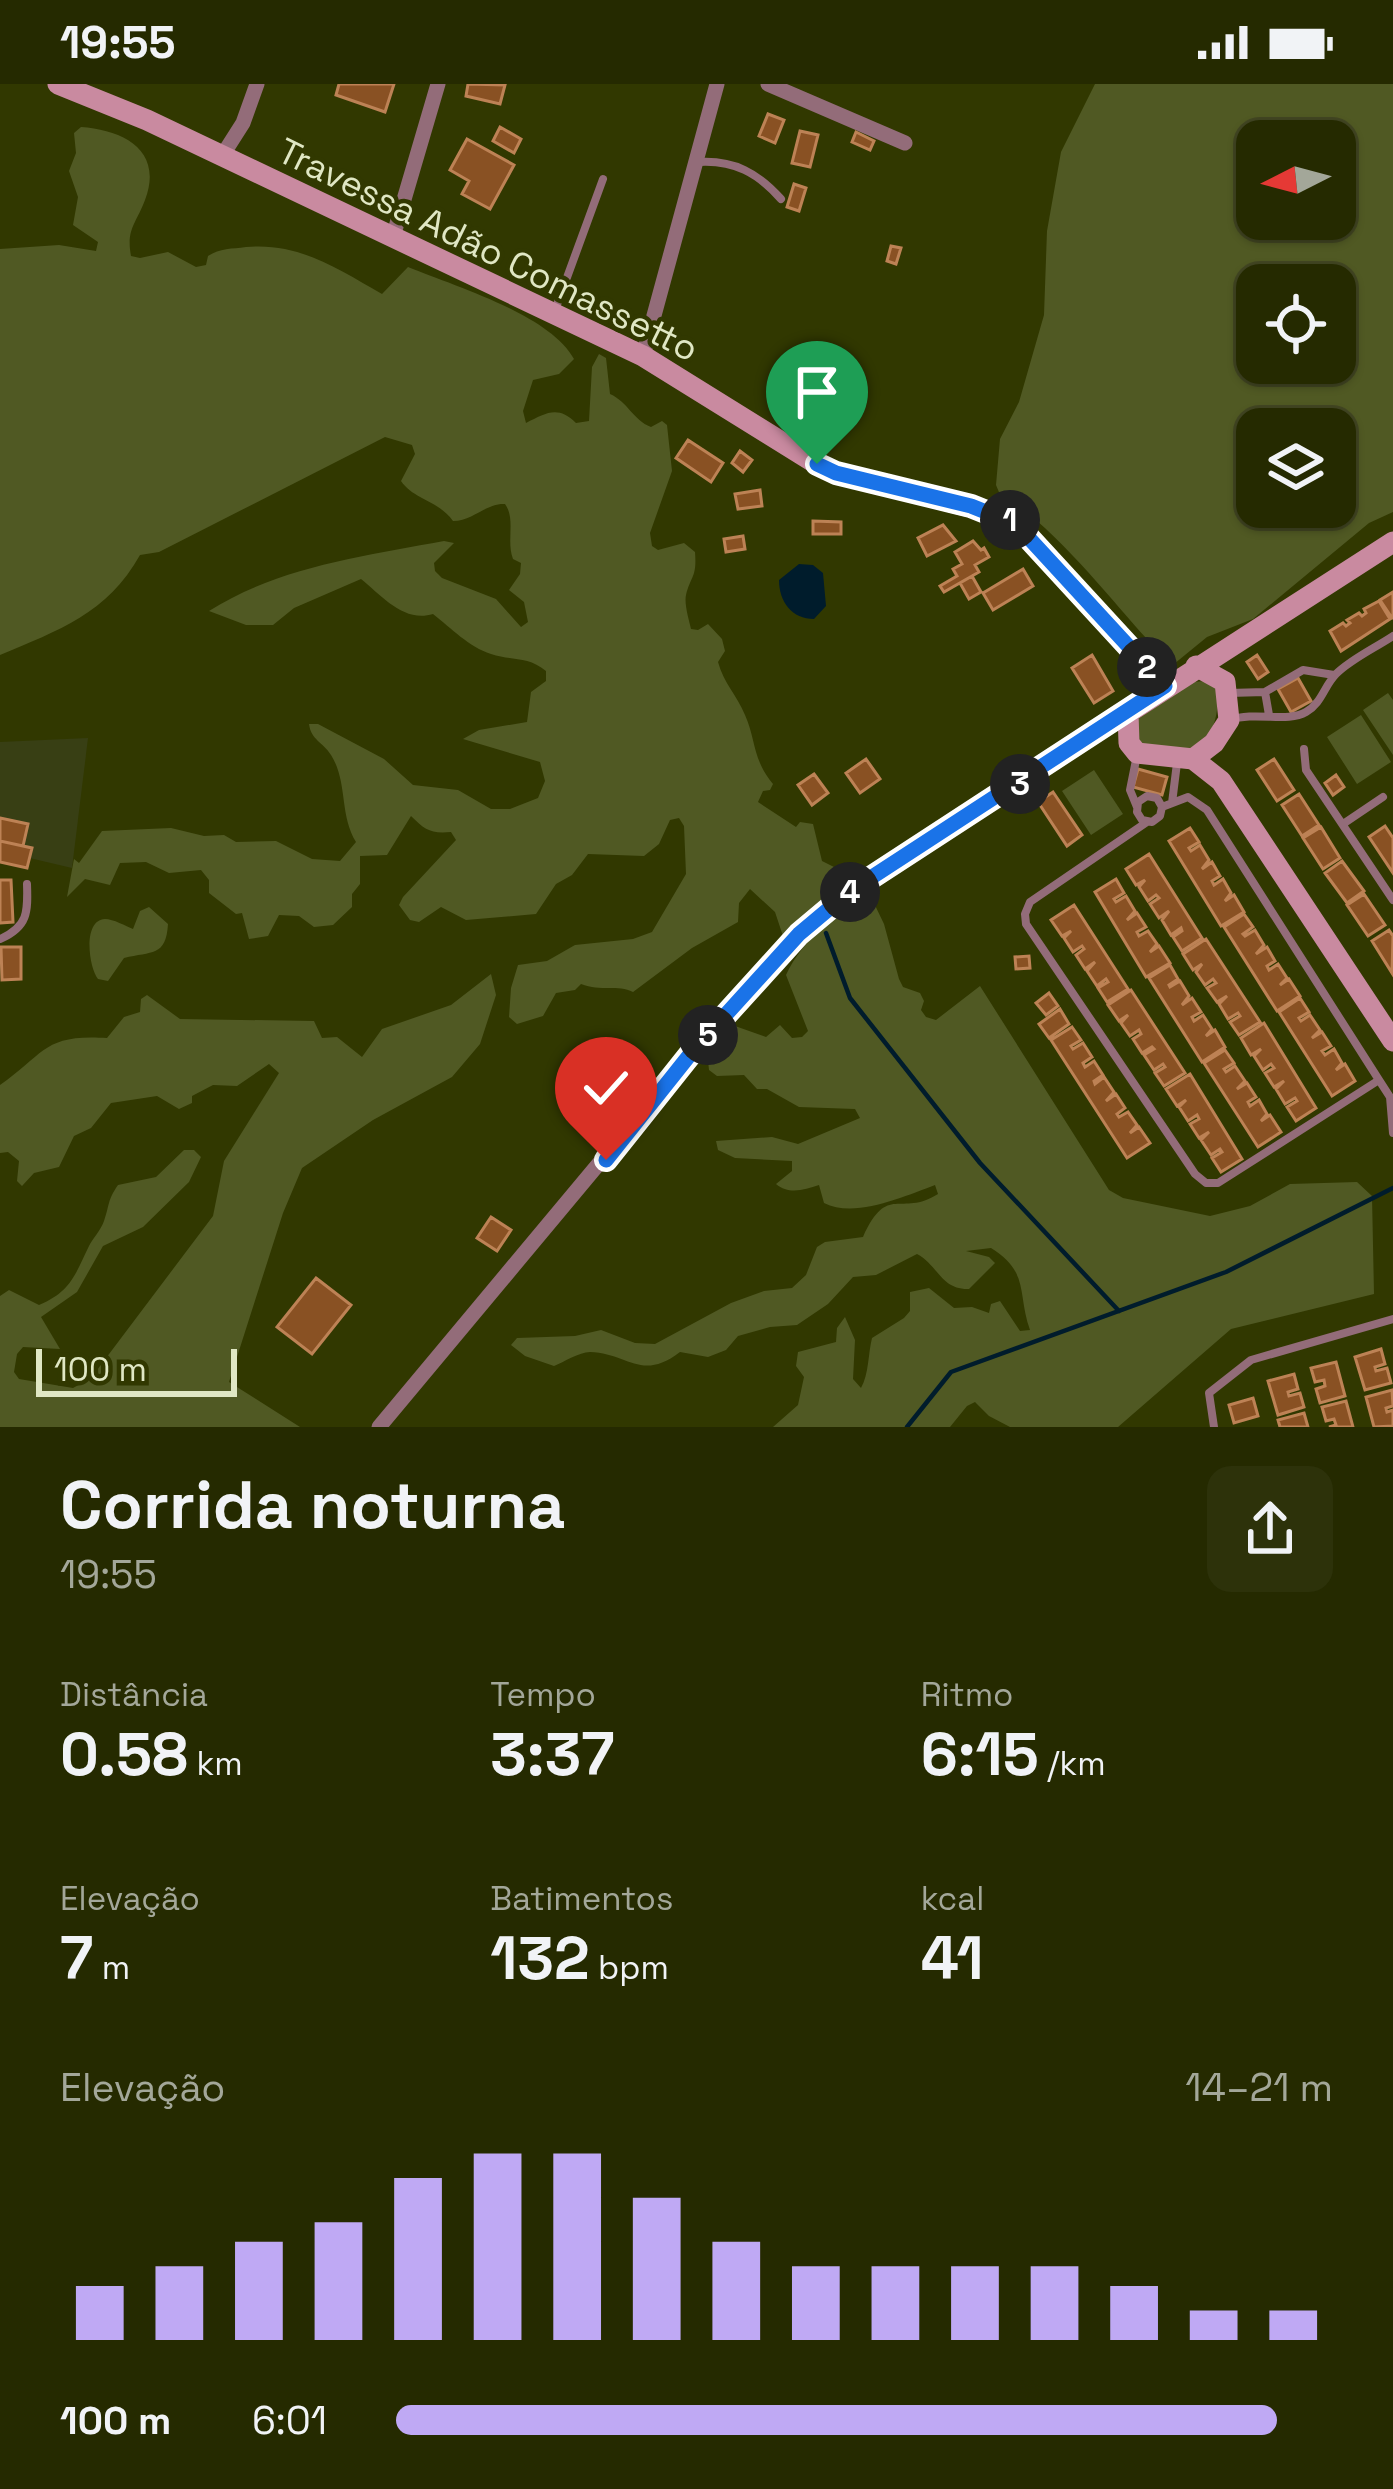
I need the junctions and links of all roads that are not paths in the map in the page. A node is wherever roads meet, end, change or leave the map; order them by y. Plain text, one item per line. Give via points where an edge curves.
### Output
1 (58, 84) edge
2 (257, 84) edge
3 (438, 84) edge
4 (717, 84) edge
5 (768, 84) edge
6 (905, 143) dead end
7 (222, 156) junction
8 (696, 162) junction
9 (603, 179) dead end
10 (781, 199) dead end
11 (393, 237) junction
12 (554, 314) junction
13 (643, 356) junction
14 (1393, 542) edge
15 (1393, 636) edge
16 (1246, 640) junction
17 (1196, 666) junction
18 (1334, 674) junction
19 (1165, 686) junction
20 (1227, 688) junction
21 (1265, 692) junction
22 (1128, 713) junction
23 (1269, 715) junction
24 (1229, 720) junction
25 (1083, 742) junction
26 (1214, 742) junction
27 (1133, 748) junction
28 (1304, 749) dead end
29 (1185, 759) junction
30 (1221, 781) junction
31 (1383, 797) dead end
32 (1167, 805) junction
33 (1137, 806) junction
34 (1147, 822) junction
35 (1342, 824) junction
36 (28, 884) dead end
37 (1393, 900) edge
38 (0, 939) edge
39 (1393, 1041) edge
40 (1379, 1080) junction
41 (1393, 1132) edge
42 (1393, 1319) edge
43 (380, 1427) edge
44 (1214, 1427) edge

1 - 7 street, Travessa Adão Comassetto
2 - 7 street
3 - 11 street
4 - 8 street
5 - 6 street
7 - 11 street, Travessa Adão Comassetto
8 - 10 lane via 749,170
8 - 13 street
9 - 12 lane
11 - 12 street, Travessa Adão Comassetto
12 - 13 street, Travessa Adão Comassetto
13 - 19 street, Travessa Adão Comassetto via 836,473 1016,524
14 - 16 street
15 - 18 lane
16 - 17 street
16 - 20 street
17 - 19 street
17 - 20 street
18 - 21 lane via 1303,670
18 - 23 lane via 1304,714
19 - 22 street
20 - 21 lane
20 - 24 street
21 - 23 lane
22 - 25 street
22 - 27 street
23 - 24 lane
24 - 26 street
25 - 27 street via 1108,737
25 - 43 street via 849,892 799,934
26 - 29 street
26 - 30 street
27 - 29 street
27 - 33 lane
28 - 35 lane via 1306,770
29 - 30 street
29 - 32 lane
30 - 39 street
31 - 35 lane
32 - 33 lane via 1152,796
32 - 34 lane
32 - 40 lane via 1188,797 1207,810
33 - 34 lane
34 - 40 lane via 1030,902 1026,924 1195,1174 1206,1183 1227,1180
35 - 37 lane
36 - 38 lane via 28,916
40 - 41 lane via 1390,1097
42 - 44 lane via 1243,1364 1209,1393

